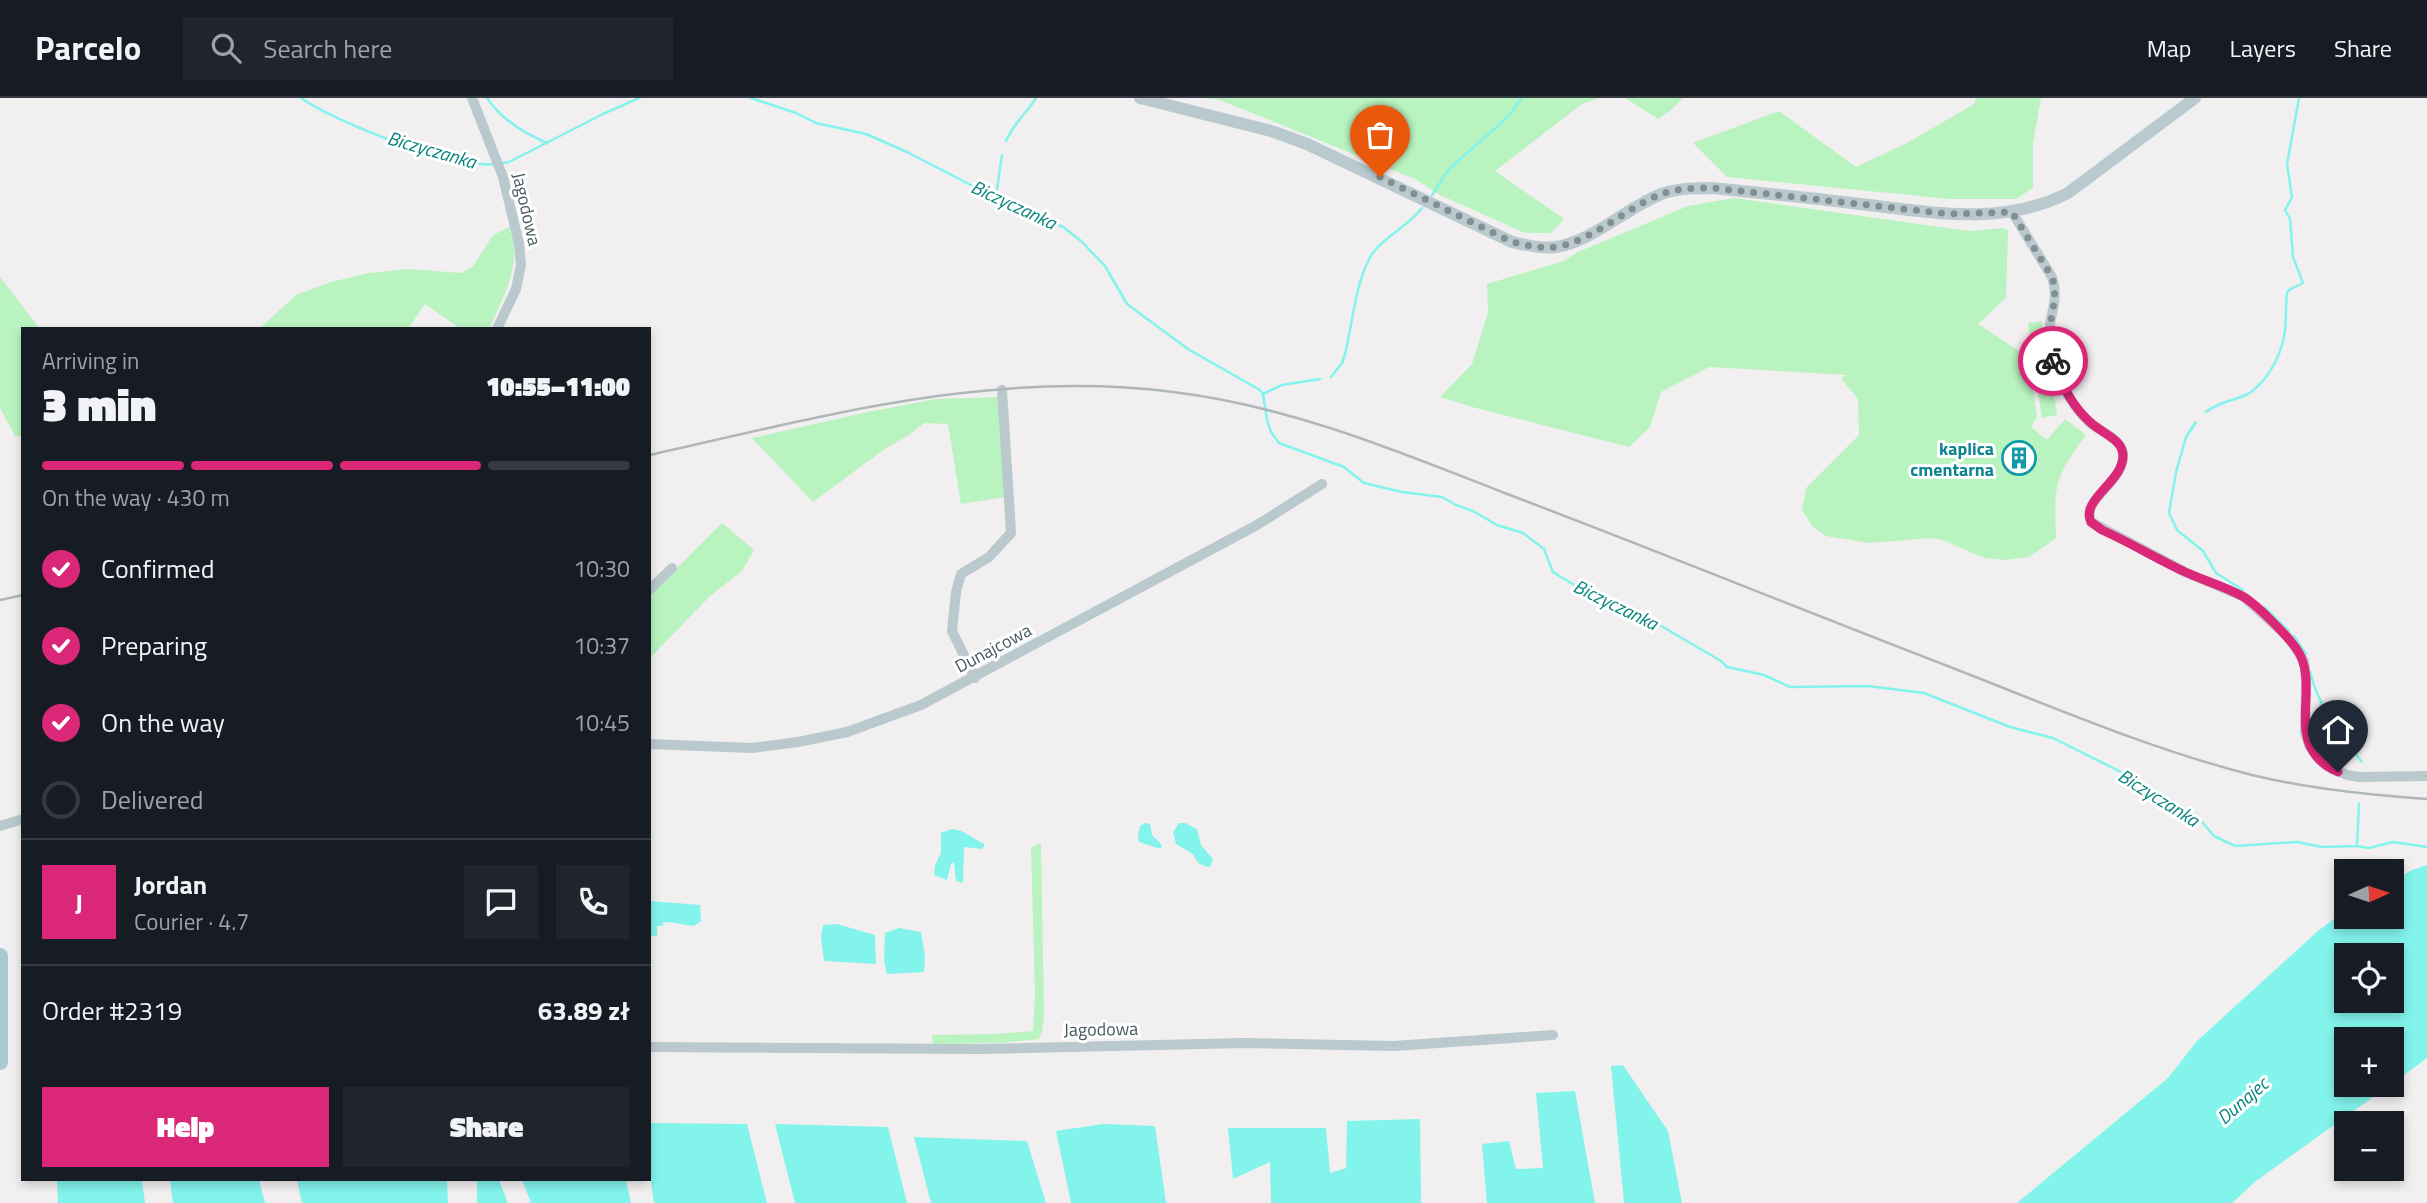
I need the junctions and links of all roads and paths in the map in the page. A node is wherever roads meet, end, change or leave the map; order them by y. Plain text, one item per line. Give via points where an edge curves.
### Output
1 (472, 98) edge
2 (1140, 98) edge
3 (2195, 98) edge
4 (2012, 212) junction
5 (498, 327) edge
6 (1002, 390) dead end
7 (1322, 484) dead end
8 (672, 568) dead end
9 (651, 588) edge
10 (975, 678) junction
11 (651, 744) edge
12 (2427, 776) edge
13 (21, 819) edge
14 (0, 826) edge
15 (0, 956) edge
16 (1553, 1035) dead end
17 (651, 1047) edge
18 (0, 1062) edge

1 - 5 street, Jagodowa via 503,177 519,244 516,289
2 - 4 street via 1307,144 1512,242 1534,247 1575,242 1664,193 1685,188 1950,214
3 - 4 street via 2068,193
4 - 12 street via 2055,287 2050,348 2064,389 2089,422 2122,449 2122,466 2092,504 2091,522 2185,572 2244,597 2288,637 2306,670 2305,732 2309,745 2327,766 2360,777
6 - 10 street via 1011,533 989,557 961,574 952,631
7 - 10 street, Dunajcowa via 1257,525
8 - 9 street
10 - 11 street, Dunajcowa via 921,705 847,732 798,742 752,748
13 - 14 street
15 - 18 main road
16 - 17 street, Jagodowa via 1394,1046

